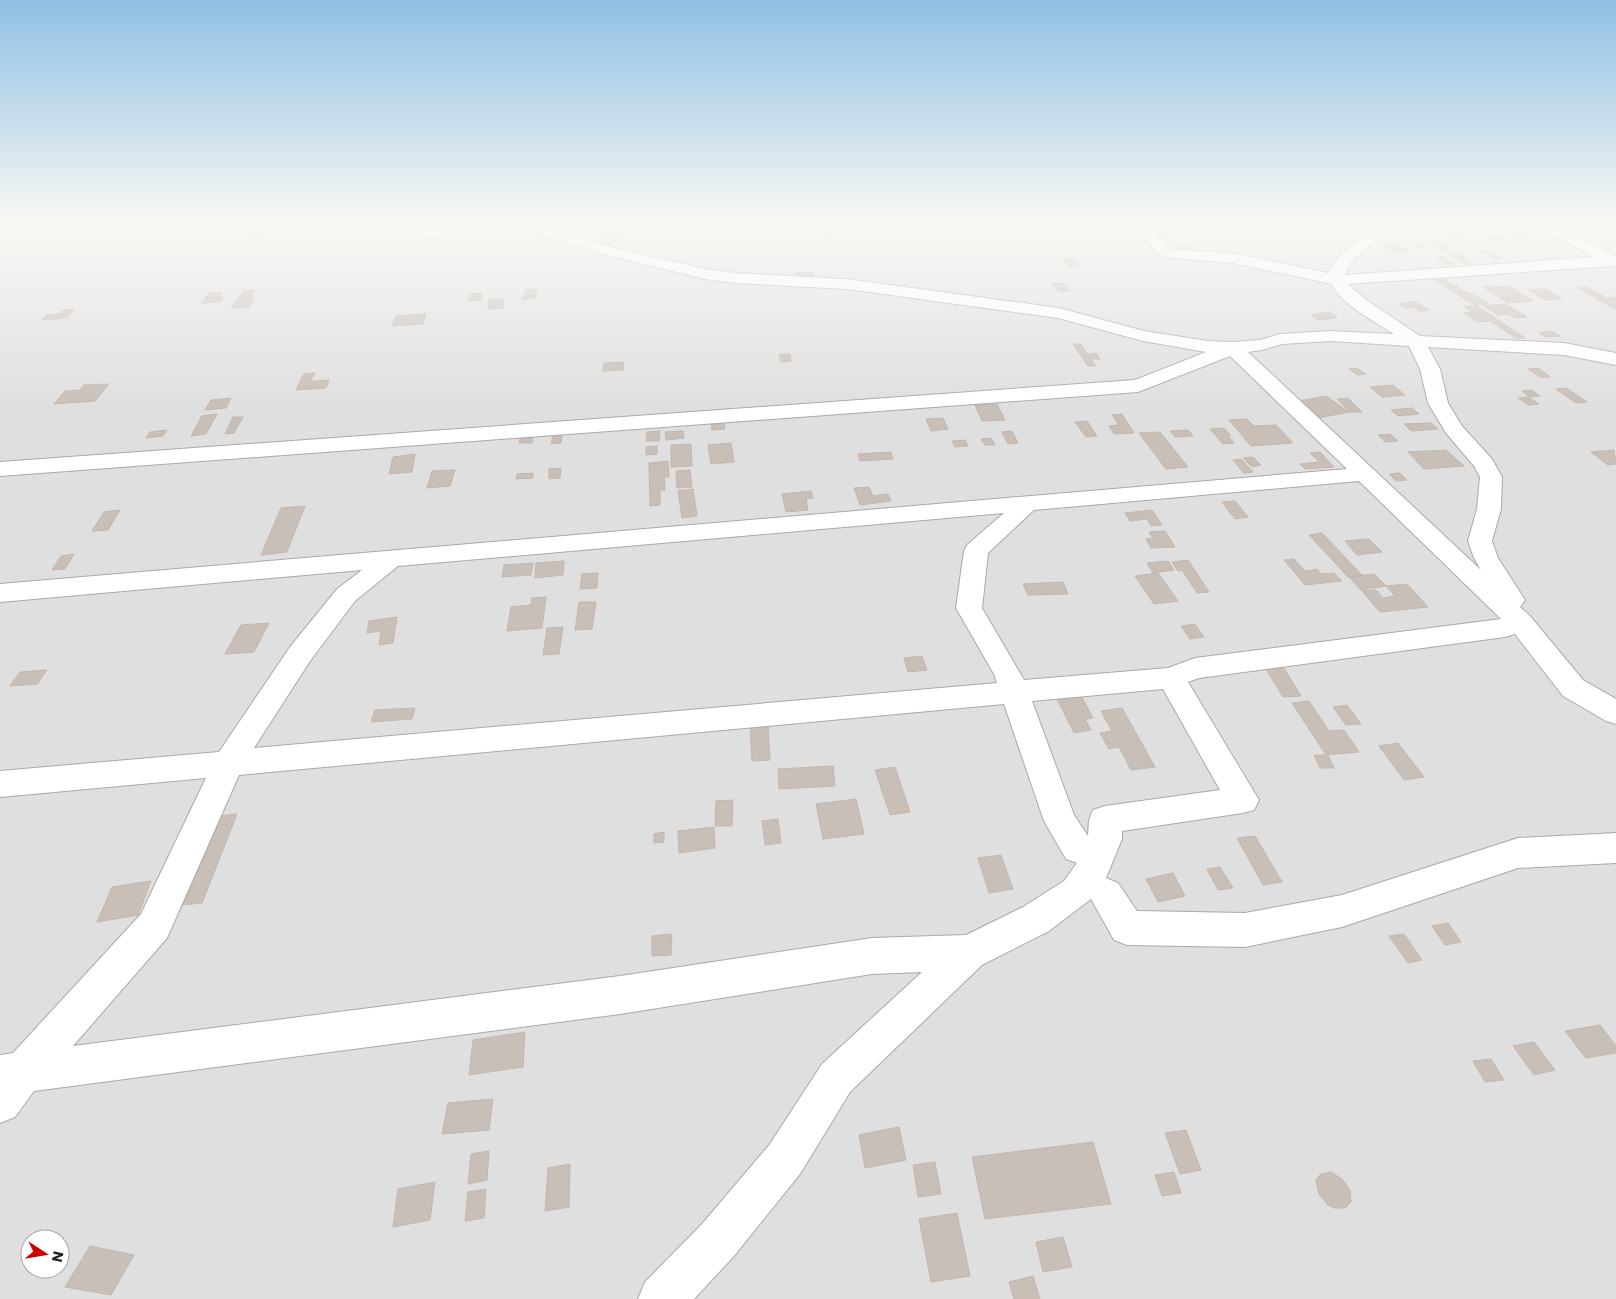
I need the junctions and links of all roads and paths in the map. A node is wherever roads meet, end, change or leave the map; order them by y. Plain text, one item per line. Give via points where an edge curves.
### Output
1 (866, 287) edge
2 (1341, 287) edge
3 (1608, 340) dead end
4 (1416, 341) junction
5 (1233, 348) junction
6 (1564, 349) junction
7 (1616, 359) edge
8 (0, 469) edge
9 (1364, 474) junction
10 (1028, 503) junction
11 (393, 558) junction
12 (0, 593) edge
13 (1521, 623) junction
14 (1171, 678) junction
15 (1014, 692) junction
16 (1616, 713) edge
17 (228, 764) junction
18 (0, 784) edge
19 (1616, 848) edge
20 (1078, 849) dead end
21 (1106, 894) dead end
22 (969, 953) junction
23 (8, 1083) edge
24 (662, 1299) edge

1 - 5 street via 1060,313 1143,336
2 - 4 street via 1359,303
3 - 6 street
4 - 5 street via 1298,336
4 - 6 street
4 - 13 street via 1430,369 1438,403 1452,429 1474,451 1491,477 1489,509 1480,541 1486,558 1516,606
5 - 8 street via 1138,386
5 - 9 street
6 - 7 street
9 - 10 street
9 - 13 street
10 - 11 street
10 - 15 street via 976,551 969,608 1008,674
11 - 12 street
11 - 17 street via 346,595 300,654
13 - 14 street via 1505,628 1195,668
13 - 16 street via 1573,688
14 - 15 street
14 - 22 street via 1243,800 1105,820 1105,839 1094,868 1076,892 1036,919
15 - 17 street
15 - 20 street via 1060,821
17 - 18 street
17 - 23 street via 154,926
19 - 21 street via 1518,854 1342,911 1245,930 1127,928
22 - 23 street via 872,956
22 - 24 street via 836,1078 785,1159 718,1240

